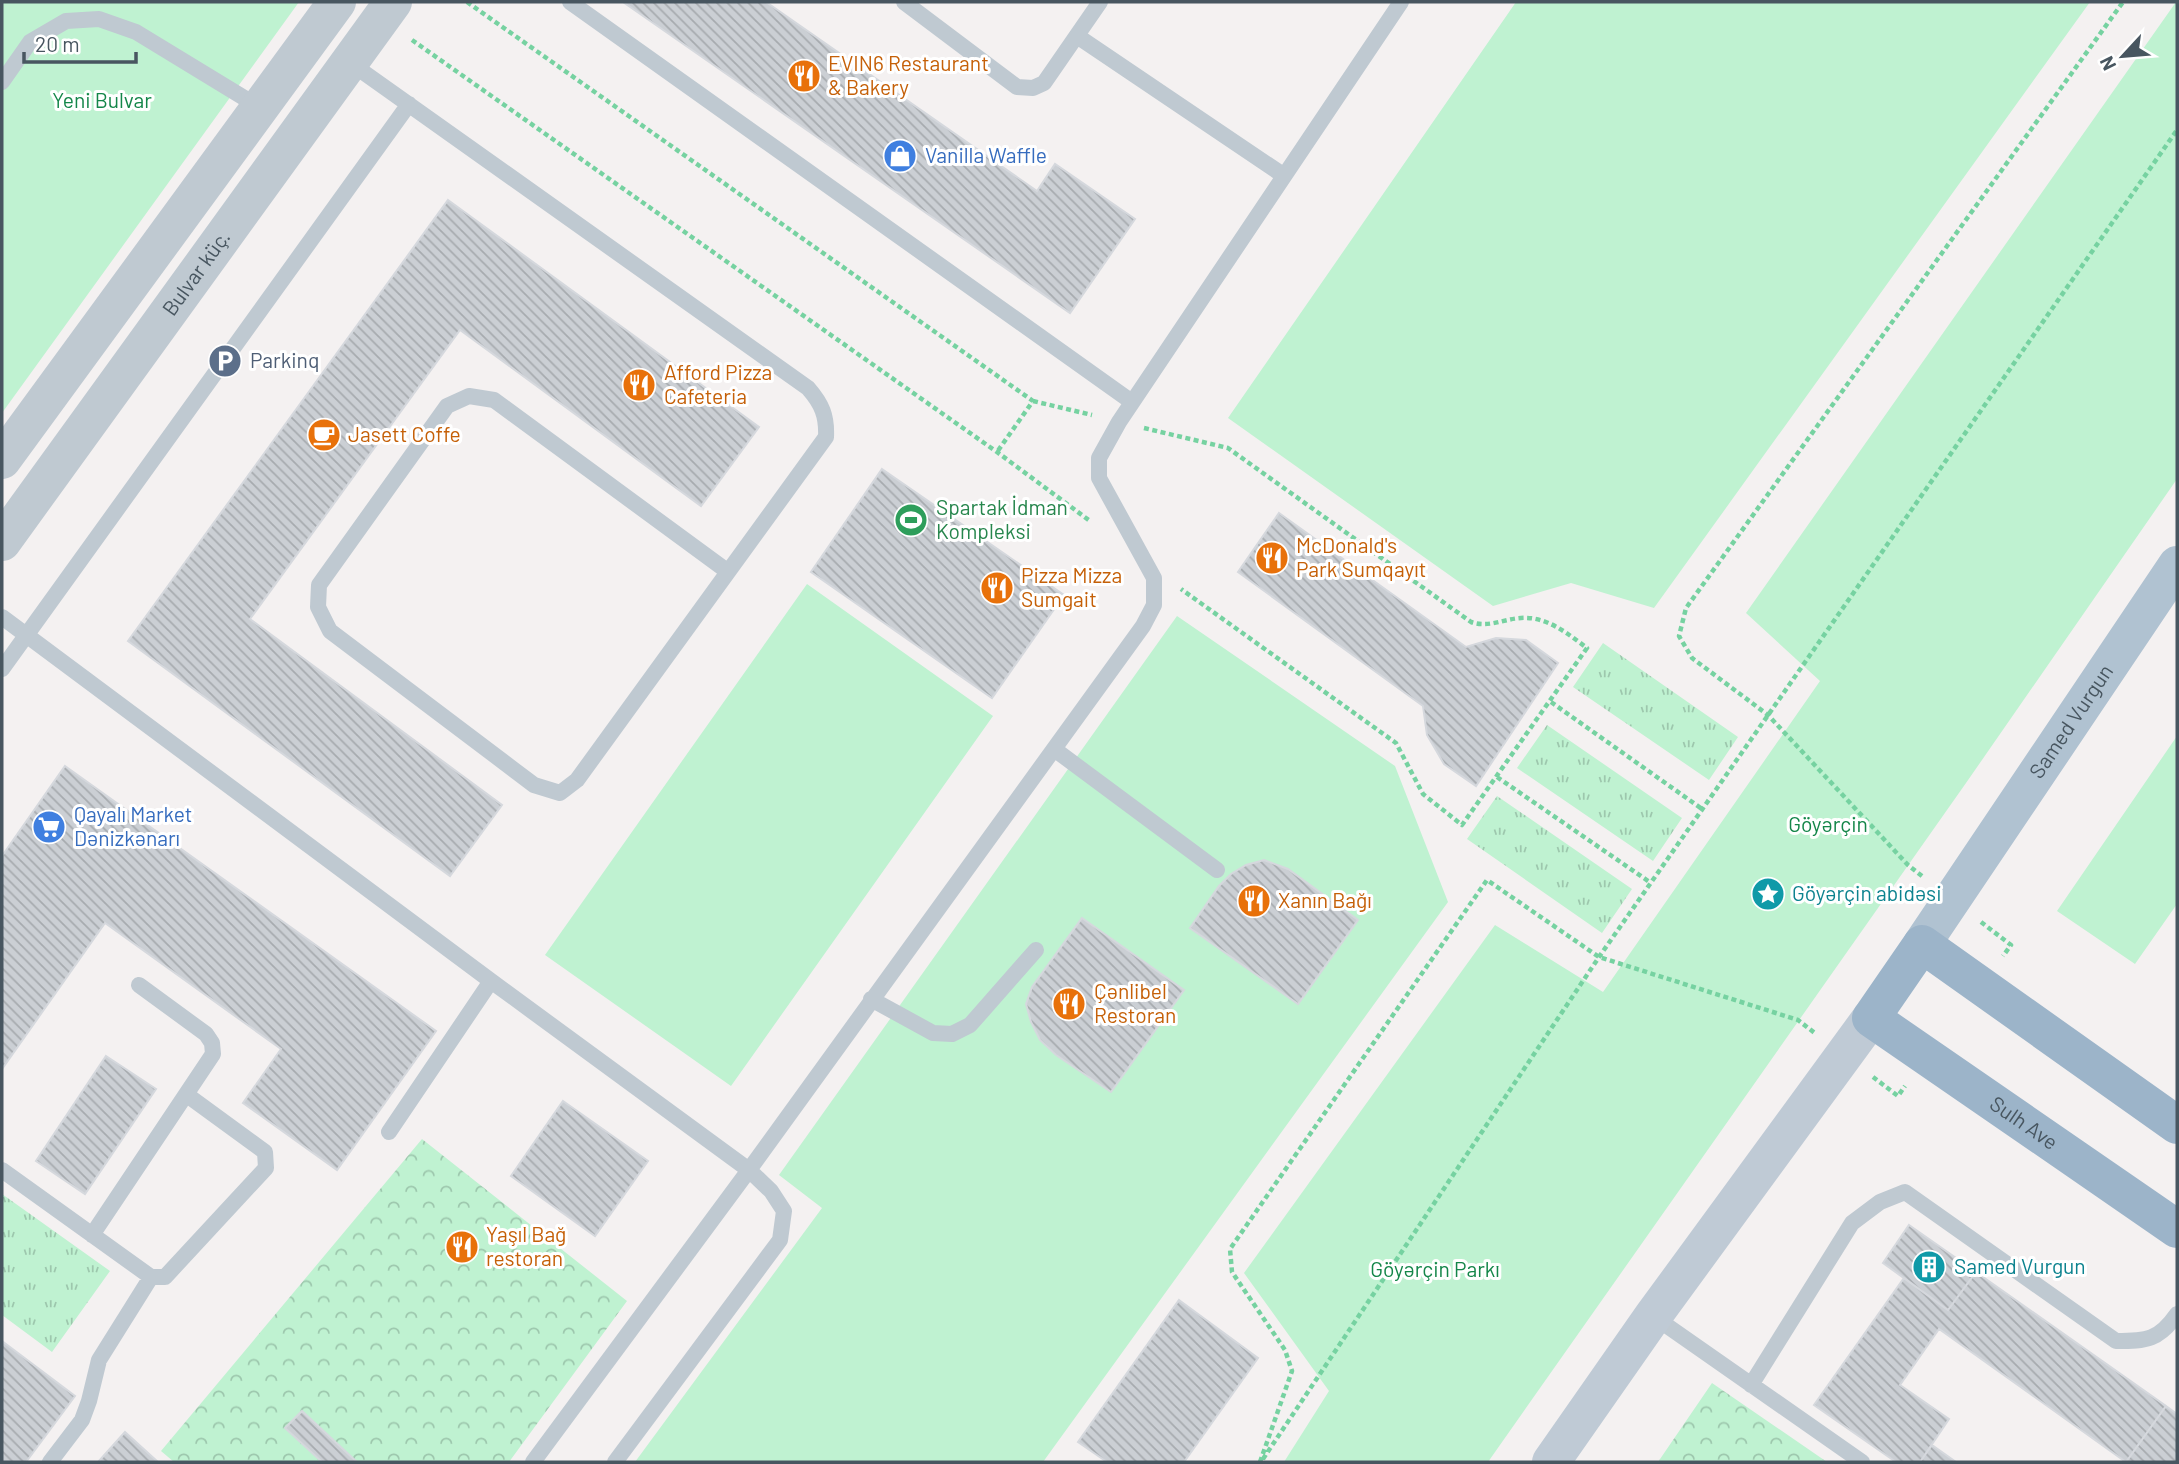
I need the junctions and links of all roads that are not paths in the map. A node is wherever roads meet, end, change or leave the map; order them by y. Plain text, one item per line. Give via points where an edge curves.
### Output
1 (337, 2) edge
2 (570, 2) edge
3 (904, 2) edge
4 (1100, 2) edge
5 (1401, 2) edge
6 (398, 18) edge
7 (1077, 36) junction
8 (349, 61) junction
9 (2, 82) edge
10 (409, 104) junction
11 (259, 107) junction
12 (1283, 175) junction
13 (1132, 402) junction
14 (2, 460) edge
15 (2, 542) edge
16 (2177, 565) edge
17 (727, 572) junction
18 (2, 617) edge
19 (27, 636) junction
20 (2, 669) edge
21 (1054, 749) junction
22 (1217, 870) dead end
23 (1922, 944) junction
24 (1036, 950) dead end
25 (491, 981) junction
26 (139, 985) dead end
27 (872, 999) junction
28 (1871, 1018) junction
29 (187, 1095) junction
30 (2177, 1125) edge
31 (389, 1132) dead end
32 (2, 1170) edge
33 (749, 1170) junction
34 (2177, 1229) edge
35 (92, 1235) junction
36 (150, 1278) junction
37 (2177, 1314) edge
38 (1653, 1316) junction
39 (1751, 1385) junction
40 (50, 1462) edge
41 (533, 1462) edge
42 (615, 1462) edge
43 (1551, 1462) edge
44 (1862, 1462) edge

1 - 11 street
2 - 13 lane
3 - 7 lane via 1017,87 1044,83
4 - 7 lane
5 - 12 lane
6 - 8 street, Bulvar küç.
7 - 12 lane
8 - 10 lane
8 - 15 street, Bulvar küç.
9 - 11 lane via 30,42 66,21 99,19 136,32
10 - 17 lane via 808,388 820,402 827,420 826,437
10 - 19 lane
11 - 14 street
12 - 13 lane
13 - 21 lane via 1099,458 1099,478 1154,578 1154,605
16 - 23 main road, Samed Vurgun
17 - 17 lane via 577,780 560,793 534,785 340,639 330,631 318,607 319,584 447,406 469,396 494,400
18 - 19 lane
19 - 20 lane
19 - 25 lane
21 - 22 lane
21 - 27 lane
23 - 28 highway, Samed Vurgun
23 - 30 highway
24 - 27 lane via 970,1025 951,1034 933,1033
25 - 31 lane
25 - 33 lane
26 - 29 lane via 212,1043 213,1054
27 - 33 lane
28 - 34 highway, Sulh Ave
28 - 38 main road, Samed Vurgun
29 - 35 lane
29 - 36 lane via 265,1152 266,1167 165,1277
32 - 35 lane
33 - 41 lane
33 - 42 lane via 784,1211 780,1240
35 - 36 lane
36 - 40 lane via 99,1360 82,1420
37 - 39 lane via 2165,1331 2144,1341 2116,1341 1905,1192 1880,1202 1852,1223
38 - 39 lane
38 - 43 main road, Samed Vurgun
39 - 44 lane

